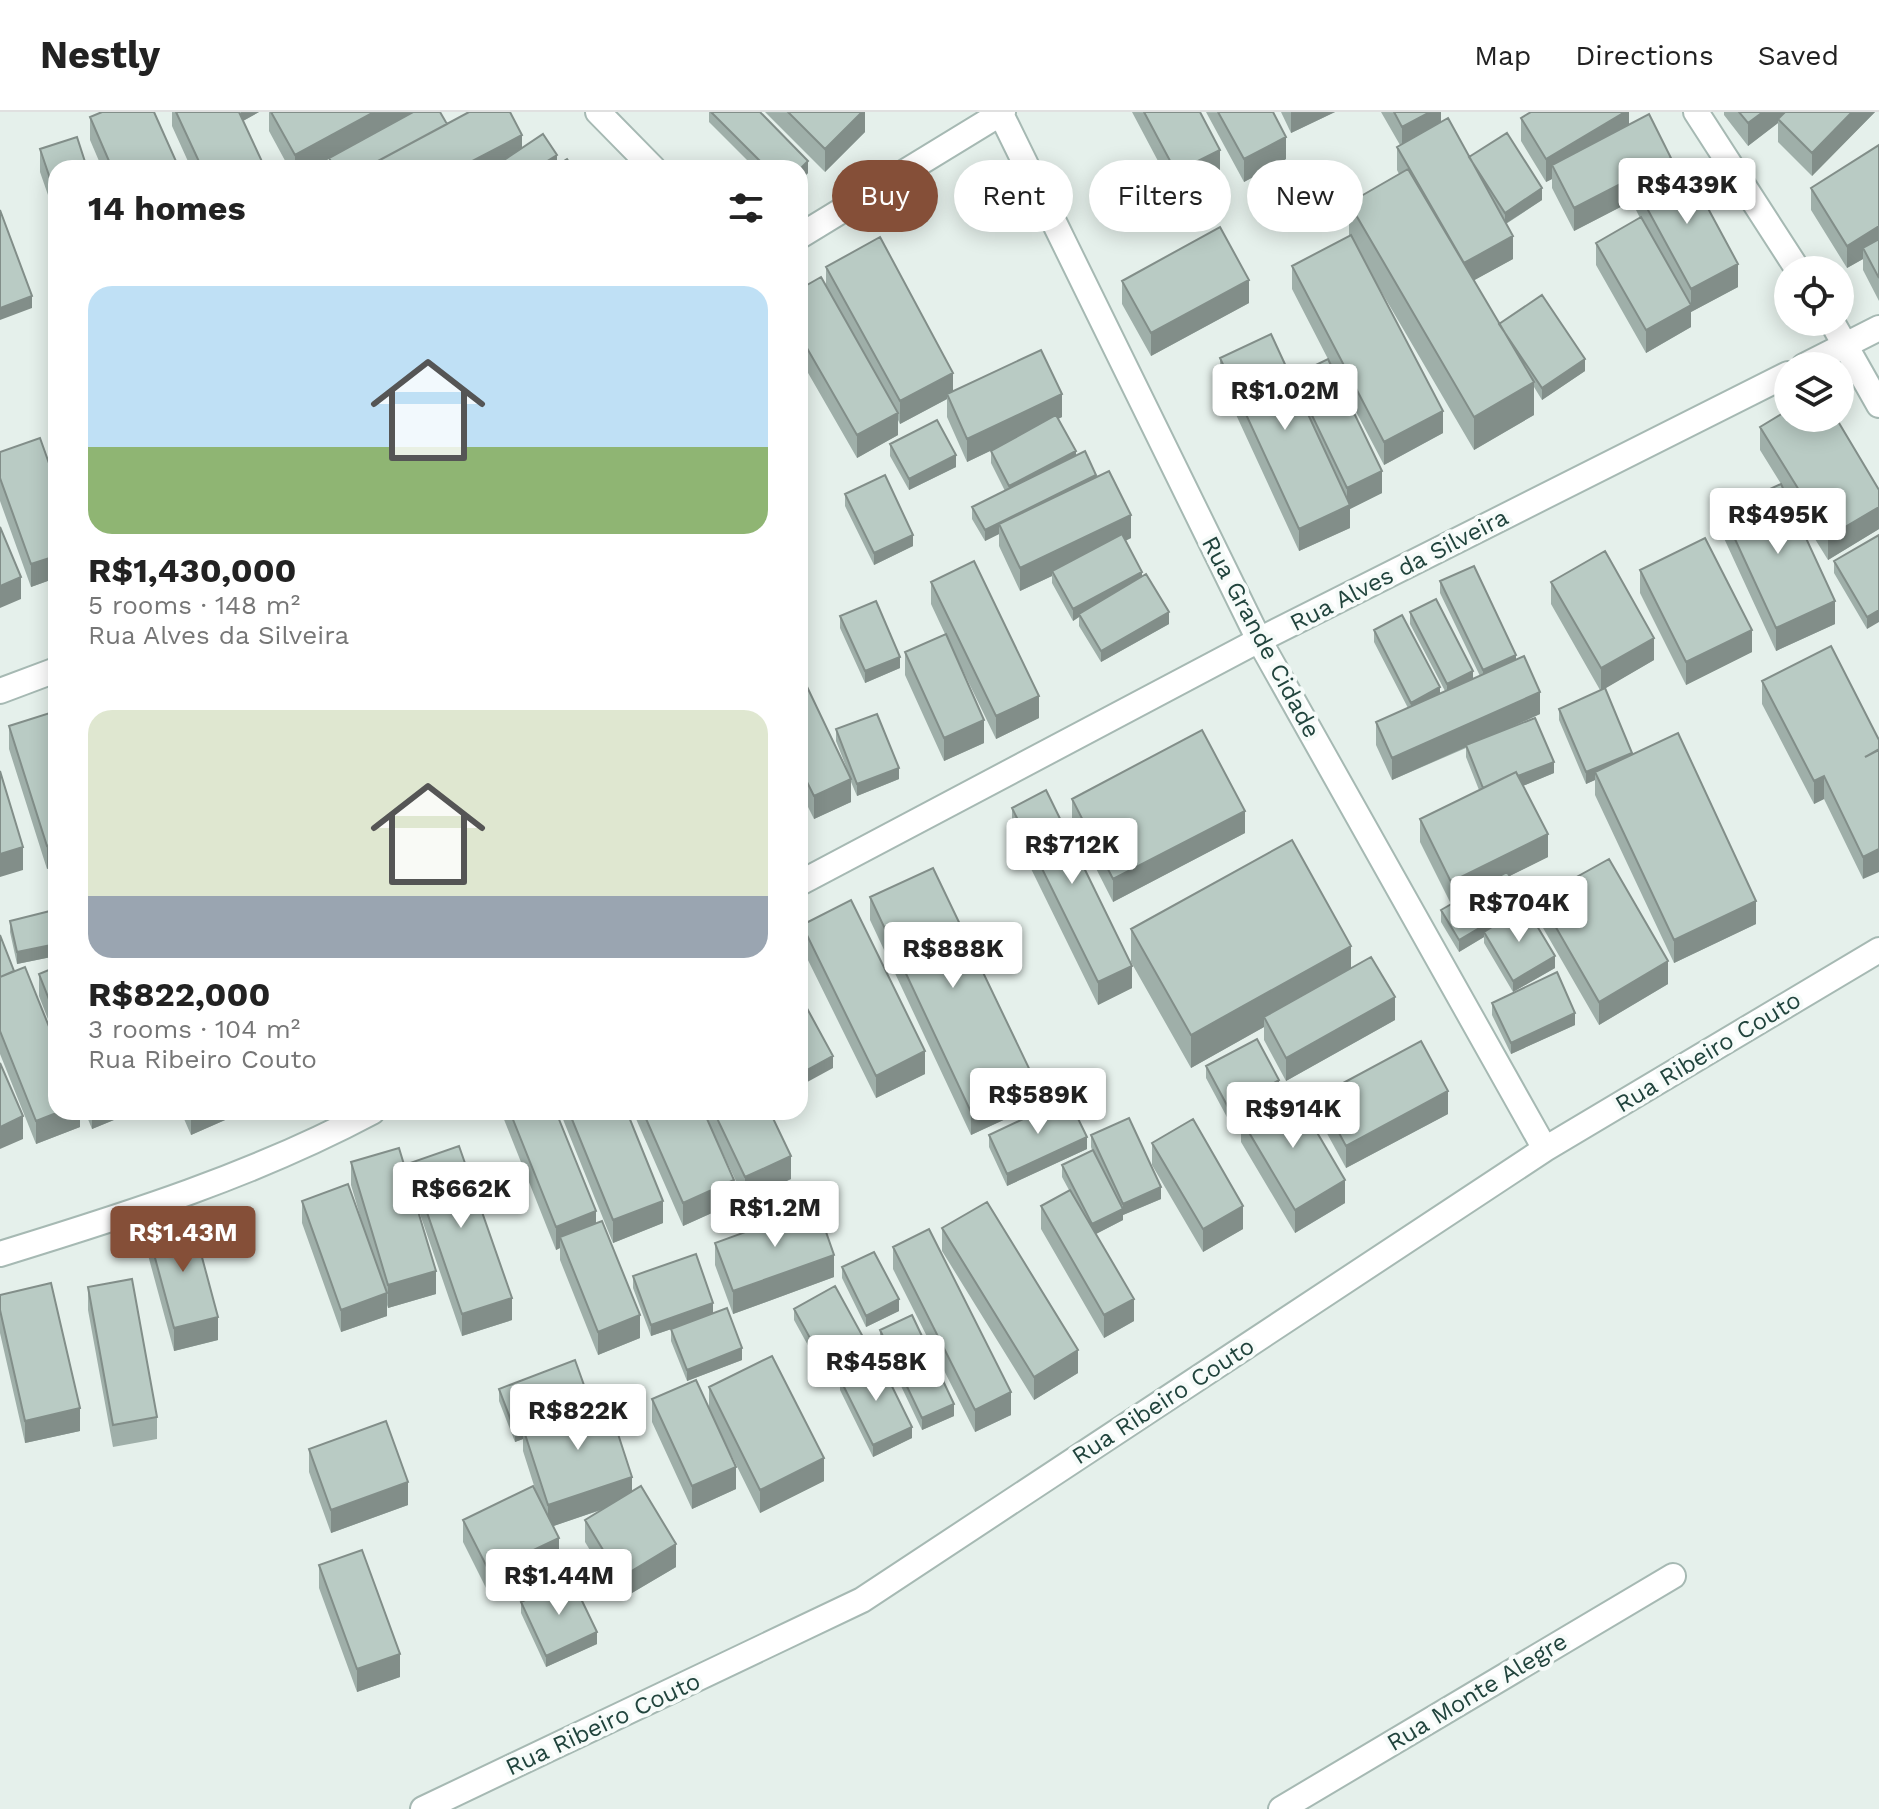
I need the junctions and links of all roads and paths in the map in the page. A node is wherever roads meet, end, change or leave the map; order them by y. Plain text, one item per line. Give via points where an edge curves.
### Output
1 (598, 112) edge
2 (1696, 112) edge
3 (1001, 113) edge
4 (645, 160) edge
5 (808, 231) edge
6 (1789, 256) edge
7 (1879, 328) edge
8 (1841, 336) edge
9 (1846, 345) junction
10 (1832, 352) edge
11 (1774, 381) edge
12 (1879, 405) edge
13 (1259, 640) junction
14 (48, 673) edge
15 (0, 691) edge
16 (808, 879) edge
17 (1879, 950) edge
18 (357, 1120) edge
19 (1545, 1149) junction
20 (0, 1254) edge
21 (1673, 1576) dead end
22 (423, 1809) edge
23 (1281, 1809) edge

1 - 4 street
2 - 6 street
3 - 5 street
3 - 13 street, Rua Grande Cidade
7 - 9 street
8 - 9 street
9 - 10 street
9 - 12 street
11 - 13 street, Rua Alves da Silveira
13 - 16 street, Rua Alves da Silveira
13 - 19 street, Rua Grande Cidade
14 - 15 street
17 - 19 street, Rua Ribeiro Couto
18 - 20 street via 140,1211
19 - 22 street, Rua Ribeiro Couto via 862,1600
21 - 23 street, Rua Monte Alegre

